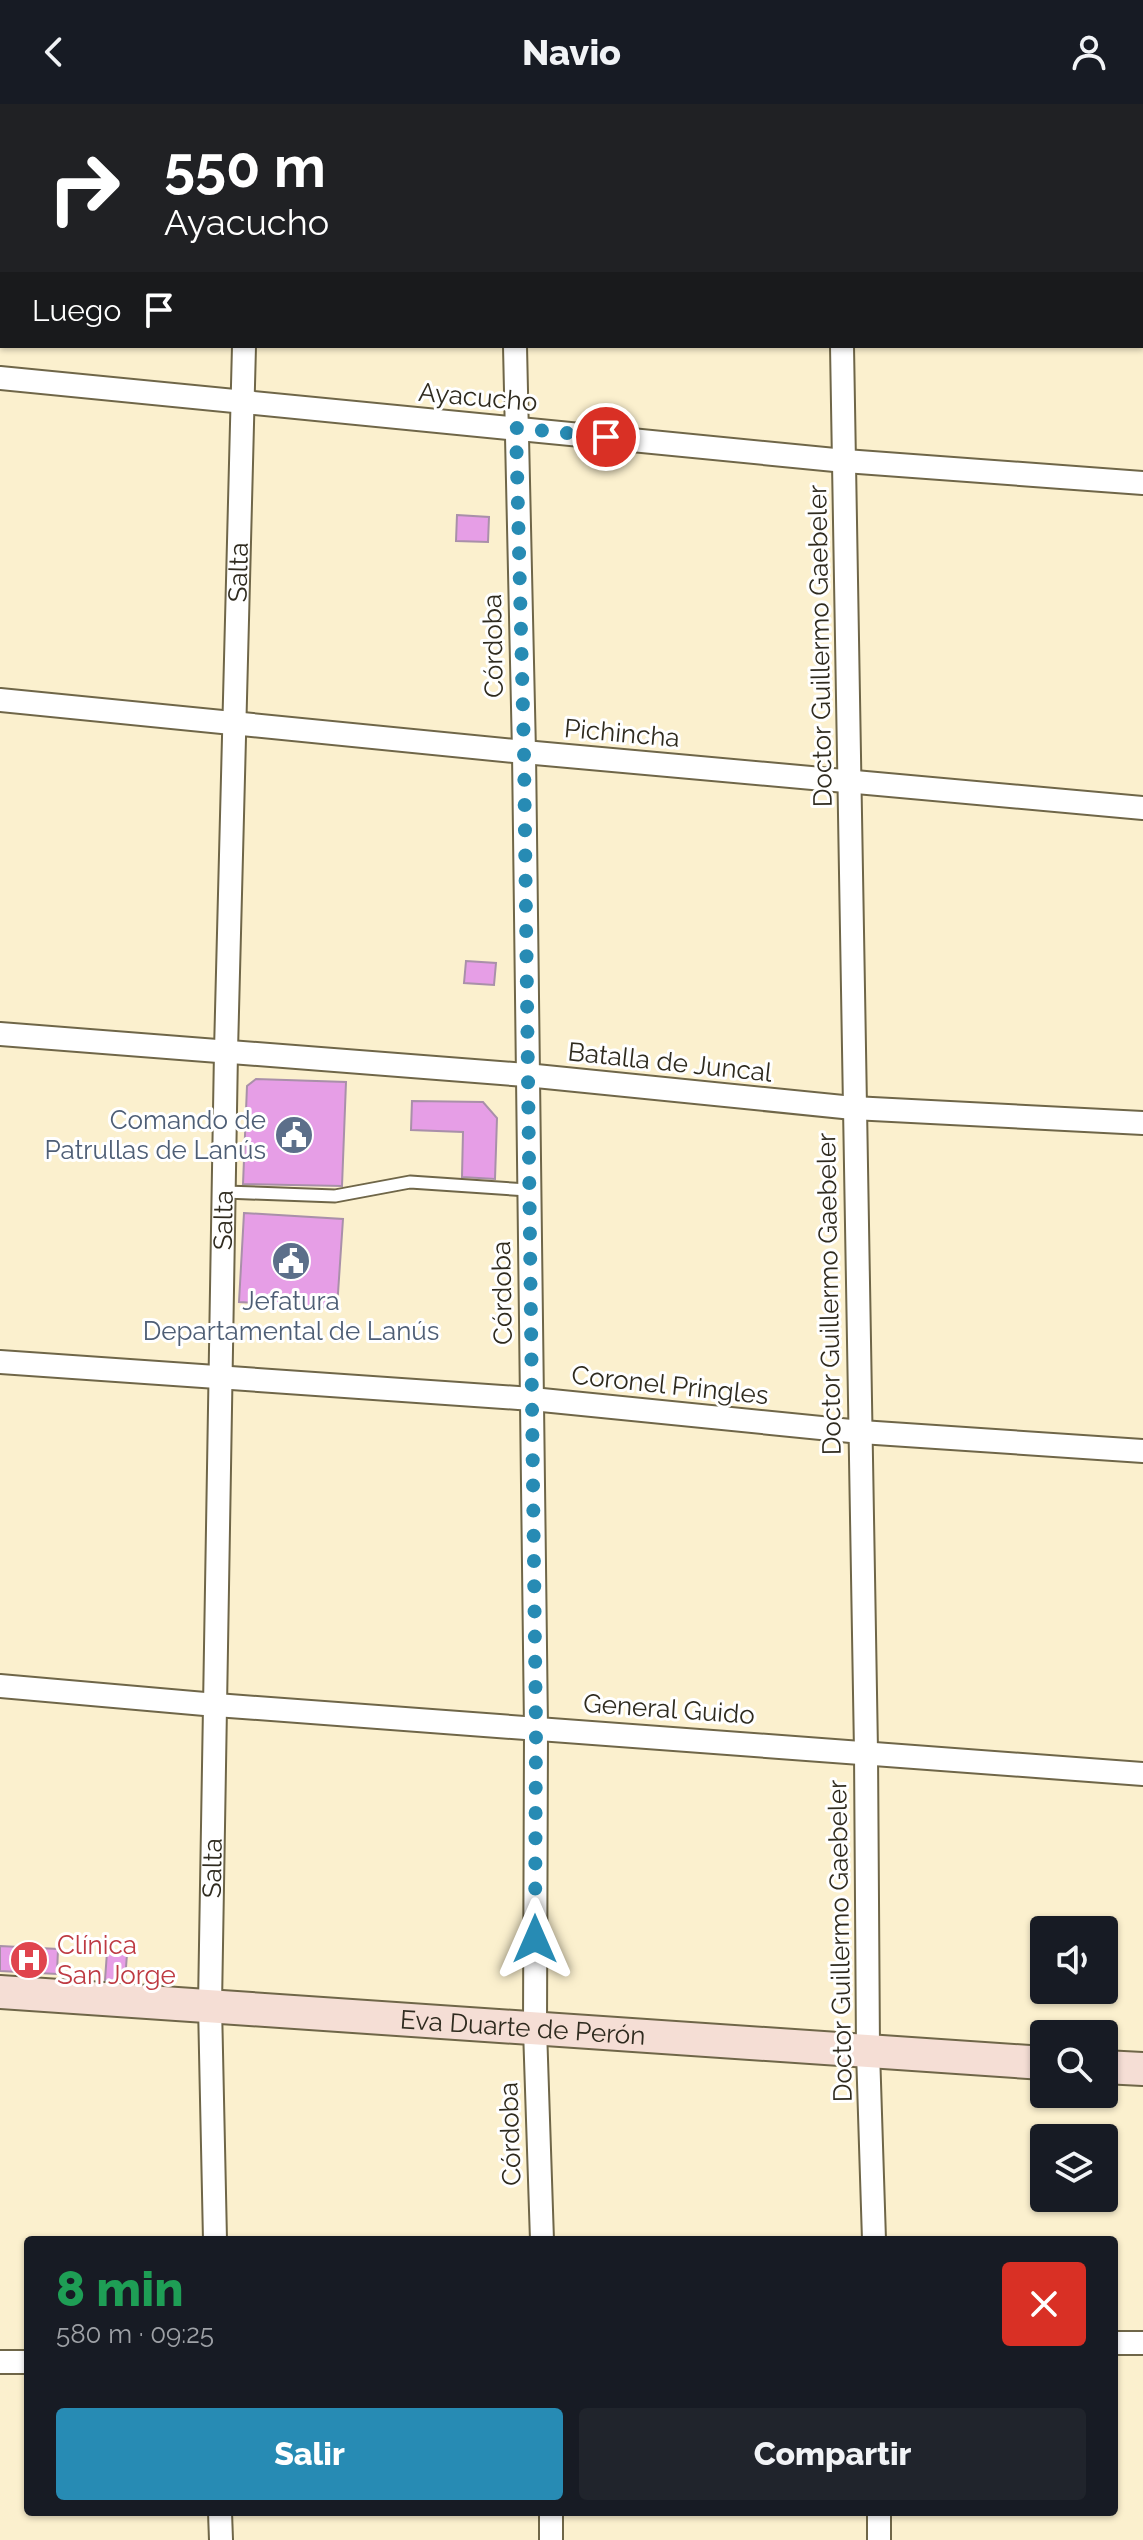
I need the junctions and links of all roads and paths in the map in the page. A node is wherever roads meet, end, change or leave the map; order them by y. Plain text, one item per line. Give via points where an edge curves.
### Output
1 (244, 348) edge
2 (515, 348) edge
3 (842, 348) edge
4 (0, 378) edge
5 (242, 404) junction
6 (516, 428) junction
7 (845, 461) junction
8 (1143, 483) edge
9 (0, 700) edge
10 (234, 722) junction
11 (524, 752) junction
12 (851, 782) junction
13 (1143, 808) edge
14 (0, 1034) edge
15 (226, 1051) junction
16 (526, 1075) junction
17 (853, 1108) junction
18 (1143, 1123) edge
19 (528, 1190) junction
20 (225, 1192) junction
21 (0, 1362) edge
22 (221, 1376) junction
23 (532, 1399) junction
24 (861, 1432) junction
25 (1143, 1451) edge
26 (0, 1686) edge
27 (216, 1705) junction
28 (536, 1728) junction
29 (866, 1751) junction
30 (1143, 1774) edge
31 (0, 1992) edge
32 (210, 2005) junction
33 (535, 2029) junction
34 (868, 2051) junction
35 (1030, 2062) edge
36 (1118, 2068) edge
37 (1143, 2069) edge
38 (215, 2236) edge
39 (542, 2236) edge
40 (874, 2236) edge
41 (1118, 2343) edge
42 (1143, 2343) edge
43 (0, 2362) edge
44 (24, 2362) edge
45 (220, 2516) edge
46 (551, 2516) edge
47 (879, 2516) edge
48 (221, 2540) edge
49 (551, 2540) edge
50 (879, 2540) edge

1 - 5 street, Salta
2 - 6 street, Córdoba
3 - 7 street, Doctor Guillermo Gaebeler
4 - 5 street, Ayacucho
5 - 6 street, Ayacucho
5 - 10 street, Salta
6 - 7 street, Ayacucho
6 - 11 street, Córdoba
7 - 8 street, Ayacucho
7 - 12 street, Doctor Guillermo Gaebeler
9 - 10 street, Pichincha
10 - 11 street, Pichincha
10 - 15 street, Salta
11 - 12 street, Pichincha
11 - 16 street, Córdoba
12 - 13 street, Pichincha
12 - 17 street, Doctor Guillermo Gaebeler
14 - 15 street, Batalla de Juncal
15 - 16 street, Batalla de Juncal
15 - 20 street, Salta
16 - 17 street, Batalla de Juncal
16 - 19 street, Córdoba
17 - 18 street, Batalla de Juncal
17 - 24 street, Doctor Guillermo Gaebeler
19 - 20 lane via 410,1182 335,1196
19 - 23 street, Córdoba
20 - 22 street, Salta
21 - 22 street, Coronel Pringles
22 - 23 street, Coronel Pringles
22 - 27 street, Salta
23 - 24 street, Coronel Pringles
23 - 28 street, Córdoba
24 - 25 street, Coronel Pringles
24 - 29 street, Doctor Guillermo Gaebeler
26 - 27 street, General Guido
27 - 28 street, General Guido
27 - 32 street, Salta
28 - 29 street, General Guido
28 - 33 street, Córdoba
29 - 30 street, General Guido
29 - 34 street, Doctor Guillermo Gaebeler
31 - 32 main road, Eva Duarte de Perón
32 - 33 main road, Eva Duarte de Perón
32 - 38 street, Salta
33 - 34 main road, Eva Duarte de Perón
33 - 39 street, Córdoba
34 - 35 main road, Eva Duarte de Perón
34 - 40 street, Doctor Guillermo Gaebeler
36 - 37 main road
41 - 42 street
43 - 44 street
45 - 48 street
46 - 49 street
47 - 50 street

